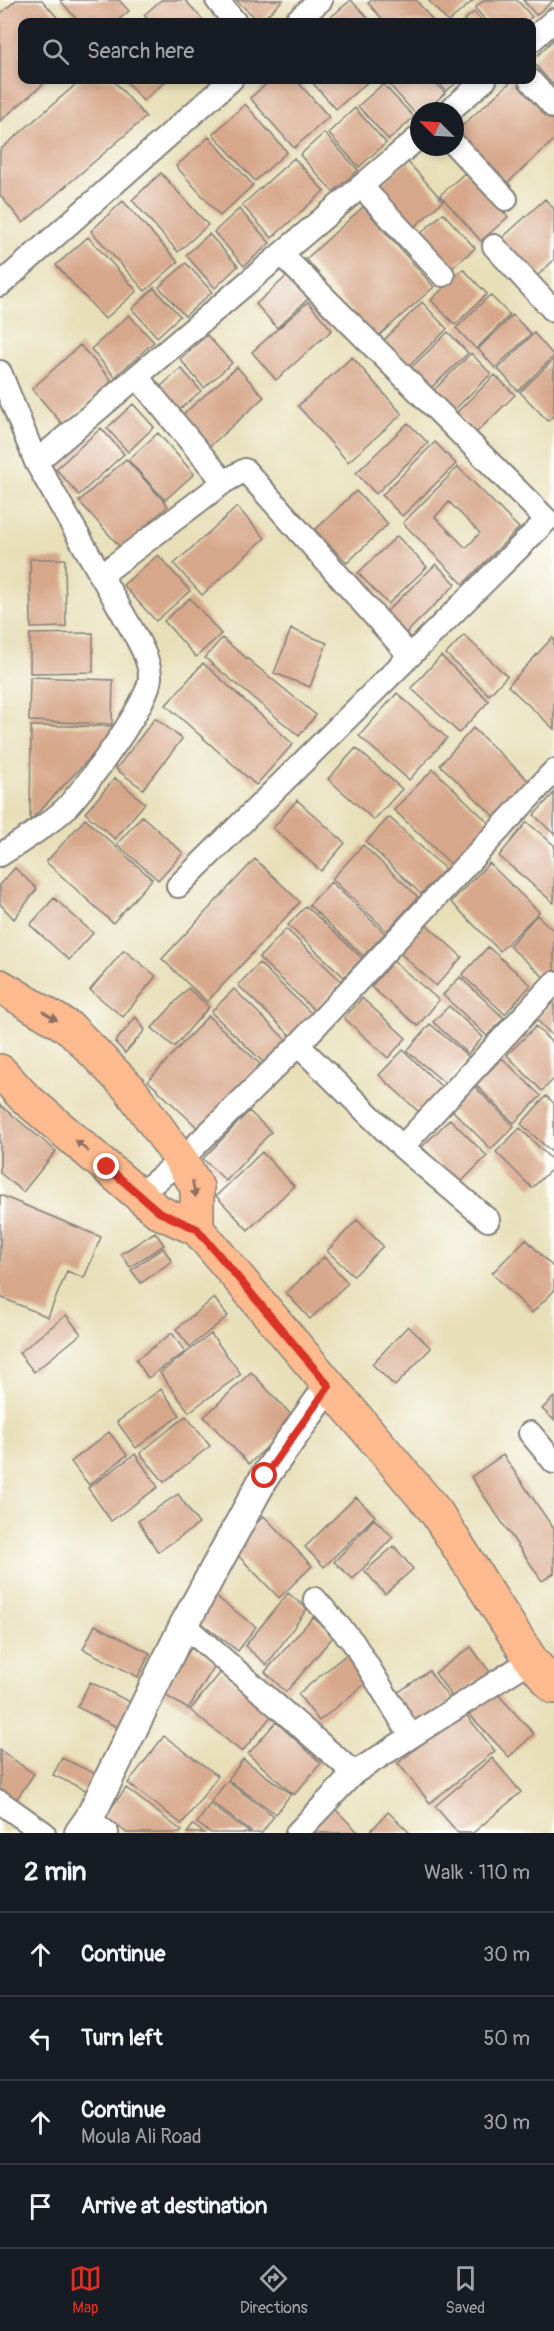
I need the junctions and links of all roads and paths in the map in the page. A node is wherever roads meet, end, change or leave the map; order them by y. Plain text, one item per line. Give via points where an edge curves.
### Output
1 (217, 0) edge
2 (321, 0) edge
3 (232, 18) edge
4 (300, 18) edge
5 (554, 20) edge
6 (536, 36) edge
7 (226, 84) edge
8 (480, 84) edge
9 (533, 84) edge
10 (459, 102) edge
11 (554, 108) edge
12 (410, 145) edge
13 (464, 154) edge
14 (362, 186) junction
15 (506, 199) dead end
16 (494, 246) dead end
17 (282, 255) junction
18 (443, 275) dead end
19 (0, 285) edge
20 (554, 311) edge
21 (0, 372) edge
22 (138, 378) junction
23 (8, 416) edge
24 (36, 462) junction
25 (224, 482) junction
26 (550, 516) edge
27 (100, 576) junction
28 (411, 656) junction
29 (554, 771) edge
30 (0, 855) edge
31 (178, 886) dead end
32 (554, 983) edge
33 (0, 986) edge
34 (298, 1045) junction
35 (0, 1071) edge
36 (402, 1147) junction
37 (181, 1160) junction
38 (139, 1195) junction
39 (488, 1221) dead end
40 (197, 1229) junction
41 (329, 1386) junction
42 (530, 1433) dead end
43 (554, 1462) edge
44 (315, 1599) dead end
45 (184, 1625) junction
46 (531, 1660) junction
47 (554, 1687) edge
48 (411, 1736) junction
49 (354, 1773) junction
50 (0, 1802) edge
51 (92, 1828) edge
52 (44, 1833) edge
53 (297, 1833) edge

1 - 3 street
2 - 4 street
5 - 6 street
7 - 19 street
8 - 10 street
9 - 11 street
12 - 14 street
13 - 15 street
14 - 17 street
14 - 18 street
16 - 20 street
17 - 22 street
17 - 26 street
21 - 23 street
22 - 24 street
22 - 25 street
23 - 24 street
24 - 27 street
25 - 27 street
25 - 28 street via 245,470
26 - 28 street
27 - 30 street via 145,653 151,677 144,700 88,782 65,808
28 - 31 street
29 - 34 street
32 - 36 street
33 -> 37 main road via 72,1029 129,1088
34 - 36 street
34 - 37 street
38 -> 35 main road via 23,1096
36 - 39 street
37 - 38 street
37 -> 40 main road via 197,1187
38 - 40 main road via 159,1212
40 - 41 main road
41 - 45 street via 265,1476
41 - 46 main road via 436,1512
42 - 43 street
44 - 48 street via 353,1642
45 - 49 street
45 - 51 street
46 - 47 main road
46 - 48 street
48 - 49 street
49 - 53 street
50 - 52 street

